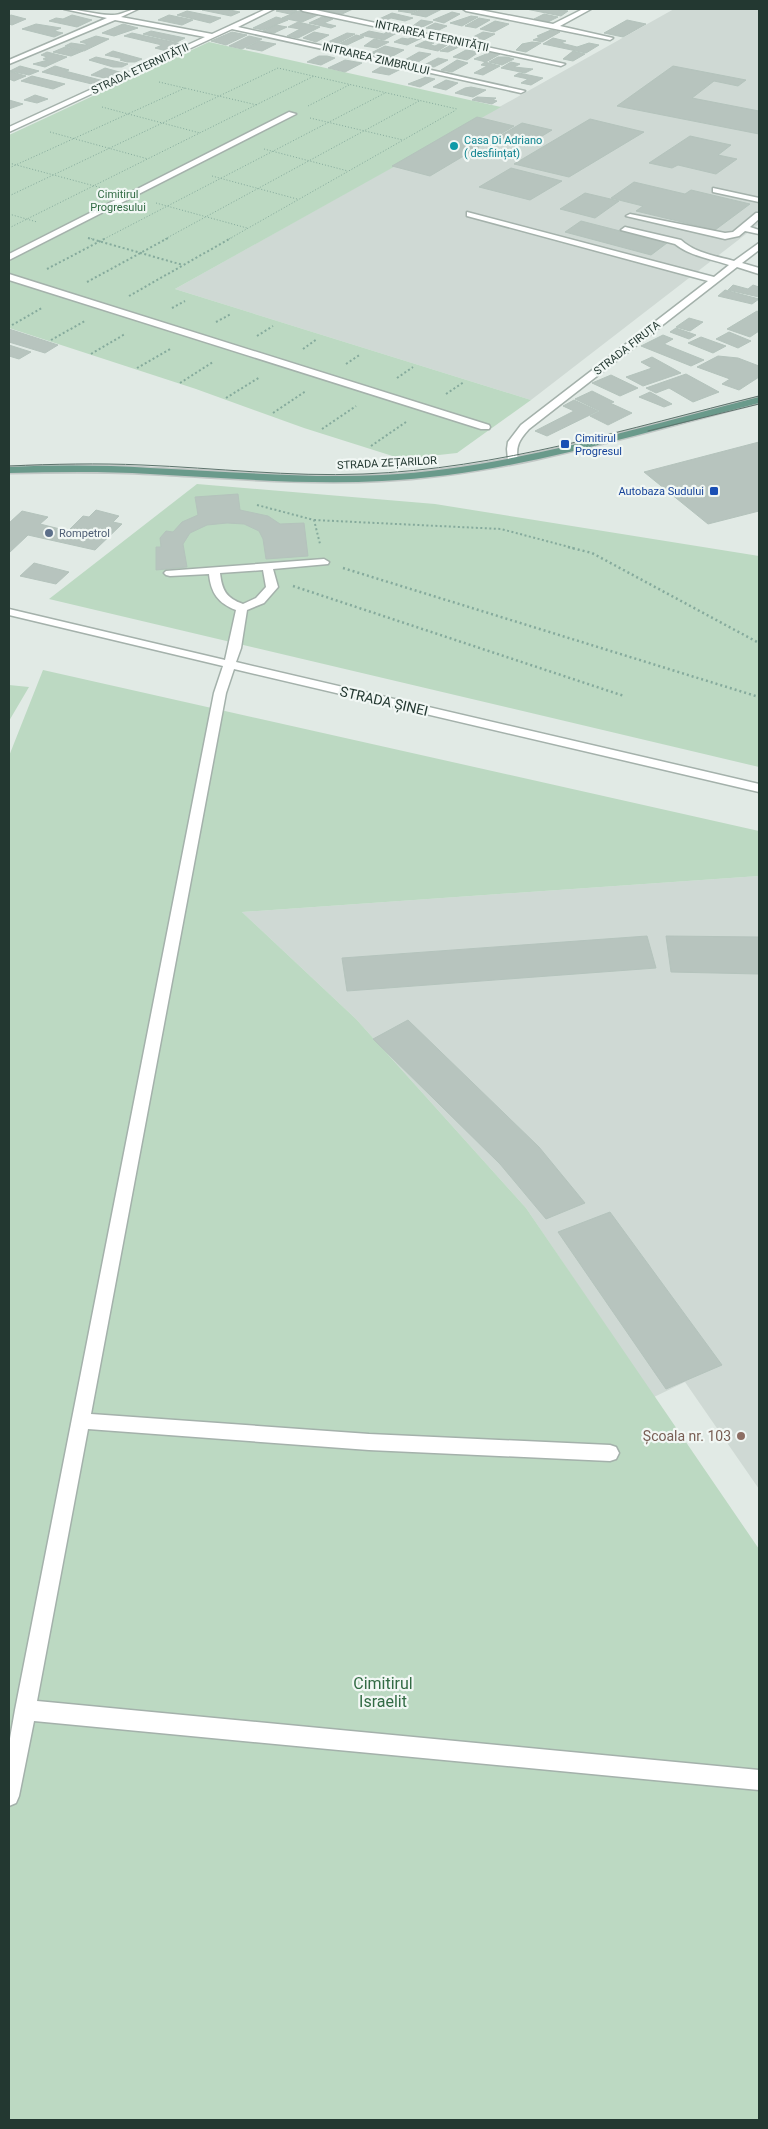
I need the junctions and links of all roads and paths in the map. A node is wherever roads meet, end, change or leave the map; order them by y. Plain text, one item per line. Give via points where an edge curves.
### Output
1 (67, 9) edge
2 (135, 9) edge
3 (271, 9) edge
4 (303, 9) edge
5 (466, 9) edge
6 (588, 9) edge
7 (113, 18) junction
8 (555, 26) junction
9 (231, 27) junction
10 (212, 36) junction
11 (610, 38) dead end
12 (9, 62) edge
13 (561, 64) dead end
14 (314, 76) junction
15 (350, 84) junction
16 (185, 88) dead end
17 (520, 92) dead end
18 (385, 93) junction
19 (420, 101) junction
20 (292, 114) joint
21 (9, 130) edge
22 (9, 168) edge
23 (716, 190) dead end
24 (9, 196) edge
25 (759, 200) edge
26 (9, 214) edge
27 (470, 214) dead end
28 (630, 216) dead end
29 (759, 216) edge
30 (27, 219) junction
31 (9, 228) edge
32 (744, 228) junction
33 (64, 230) junction
34 (625, 230) dead end
35 (759, 232) edge
36 (99, 241) junction
37 (759, 246) edge
38 (140, 253) junction
39 (9, 257) edge
40 (183, 265) junction
41 (734, 265) junction
42 (759, 271) edge
43 (9, 277) edge
44 (715, 280) junction
45 (23, 282) junction
46 (64, 295) junction
47 (107, 308) junction
48 (12, 325) dead end
49 (51, 340) dead end
50 (759, 400) edge
51 (485, 428) dead end
52 (513, 460) junction
53 (9, 470) edge
54 (257, 505) dead end
55 (314, 520) junction
56 (324, 562) junction
57 (266, 565) junction
58 (214, 569) junction
59 (170, 573) dead end
60 (271, 578) junction
61 (242, 608) junction
62 (9, 612) edge
63 (759, 642) edge
64 (230, 664) junction
65 (759, 695) edge
66 (624, 696) dead end
67 (759, 788) edge
68 (80, 1421) junction
69 (610, 1453) dead end
70 (25, 1710) junction
71 (759, 1780) edge
72 (9, 1796) edge

1 - 7 street
2 - 7 street
3 - 9 street, STRADA ETERNITĂȚII
4 - 13 street, INTRAREA ETERNITĂȚII
5 - 8 street
6 - 8 street
7 - 10 street
7 - 12 street
8 - 11 street
9 - 10 street, STRADA ETERNITĂȚII
9 - 17 street, INTRAREA ZIMBRULUI
10 - 21 street, STRADA ETERNITĂȚII
14 - 15 path
14 - 24 path via 278,68
14 - 30 path
15 - 18 path
15 - 20 path
16 - 22 path
18 - 19 path
18 - 36 path
19 - 38 path
19 - 40 path via 457,109
20 - 33 street
23 - 25 street
26 - 30 path
27 - 44 street
28 - 32 street via 725,236
29 - 32 street
30 - 31 path
30 - 33 path
32 - 35 street
33 - 36 path
33 - 39 street
34 - 41 street via 678,242 685,248
36 - 38 path
36 - 45 path
37 - 41 street, STRADA FIRUȚA
38 - 40 path
38 - 46 path
40 - 47 path
41 - 42 street
41 - 44 street, STRADA FIRUȚA
43 - 45 street
44 - 52 street, STRADA FIRUȚA via 525,427 510,448
45 - 46 street
46 - 47 street
46 - 48 path
47 - 49 path
47 - 51 street
50 - 52 main road, STRADA ZEȚARILOR
52 - 53 main road, STRADA ZEȚARILOR via 434,474 356,478 91,467
54 - 55 path
55 - 56 path
55 - 63 path via 501,529 592,553
56 - 57 street
56 - 65 path
57 - 58 street
57 - 60 street
58 - 59 street
58 - 61 street via 218,593 223,600
60 - 61 street via 272,587 267,596
60 - 66 path
61 - 64 street
62 - 64 street, STRADA ȘINEI
64 - 67 street, STRADA ȘINEI
64 - 68 street via 218,701
68 - 69 street via 369,1442
68 - 70 street
70 - 71 street
70 - 72 street

